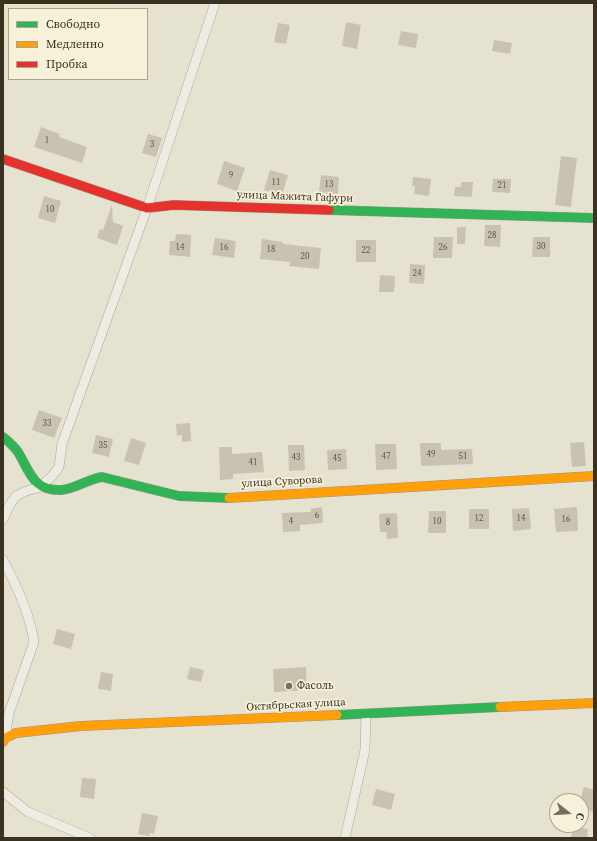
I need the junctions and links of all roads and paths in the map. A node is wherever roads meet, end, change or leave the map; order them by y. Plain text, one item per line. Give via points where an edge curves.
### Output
1 (215, 3) edge
2 (3, 159) edge
3 (147, 208) junction
4 (594, 218) edge
5 (3, 437) edge
6 (594, 476) edge
7 (41, 487) junction
8 (3, 519) edge
9 (3, 560) edge
10 (594, 703) edge
11 (366, 714) junction
12 (4, 740) edge
13 (3, 792) edge
14 (90, 838) edge
15 (345, 838) edge

1 - 3 street
2 - 3 street, улица Мажита Гафури
3 - 4 street, улица Мажита Гафури via 174,205
3 - 7 street via 62,444 58,468
5 - 7 street via 16,447 25,467
6 - 7 street, улица Суворова via 227,498 178,496 102,477 94,477 63,490 48,490
7 - 8 street via 16,496 8,506
9 - 12 street via 16,584 34,642 9,713
10 - 11 street, Октябрьская улица
11 - 12 street, Октябрьская улица via 81,726 16,733
11 - 15 street via 365,750
13 - 14 street via 28,812

